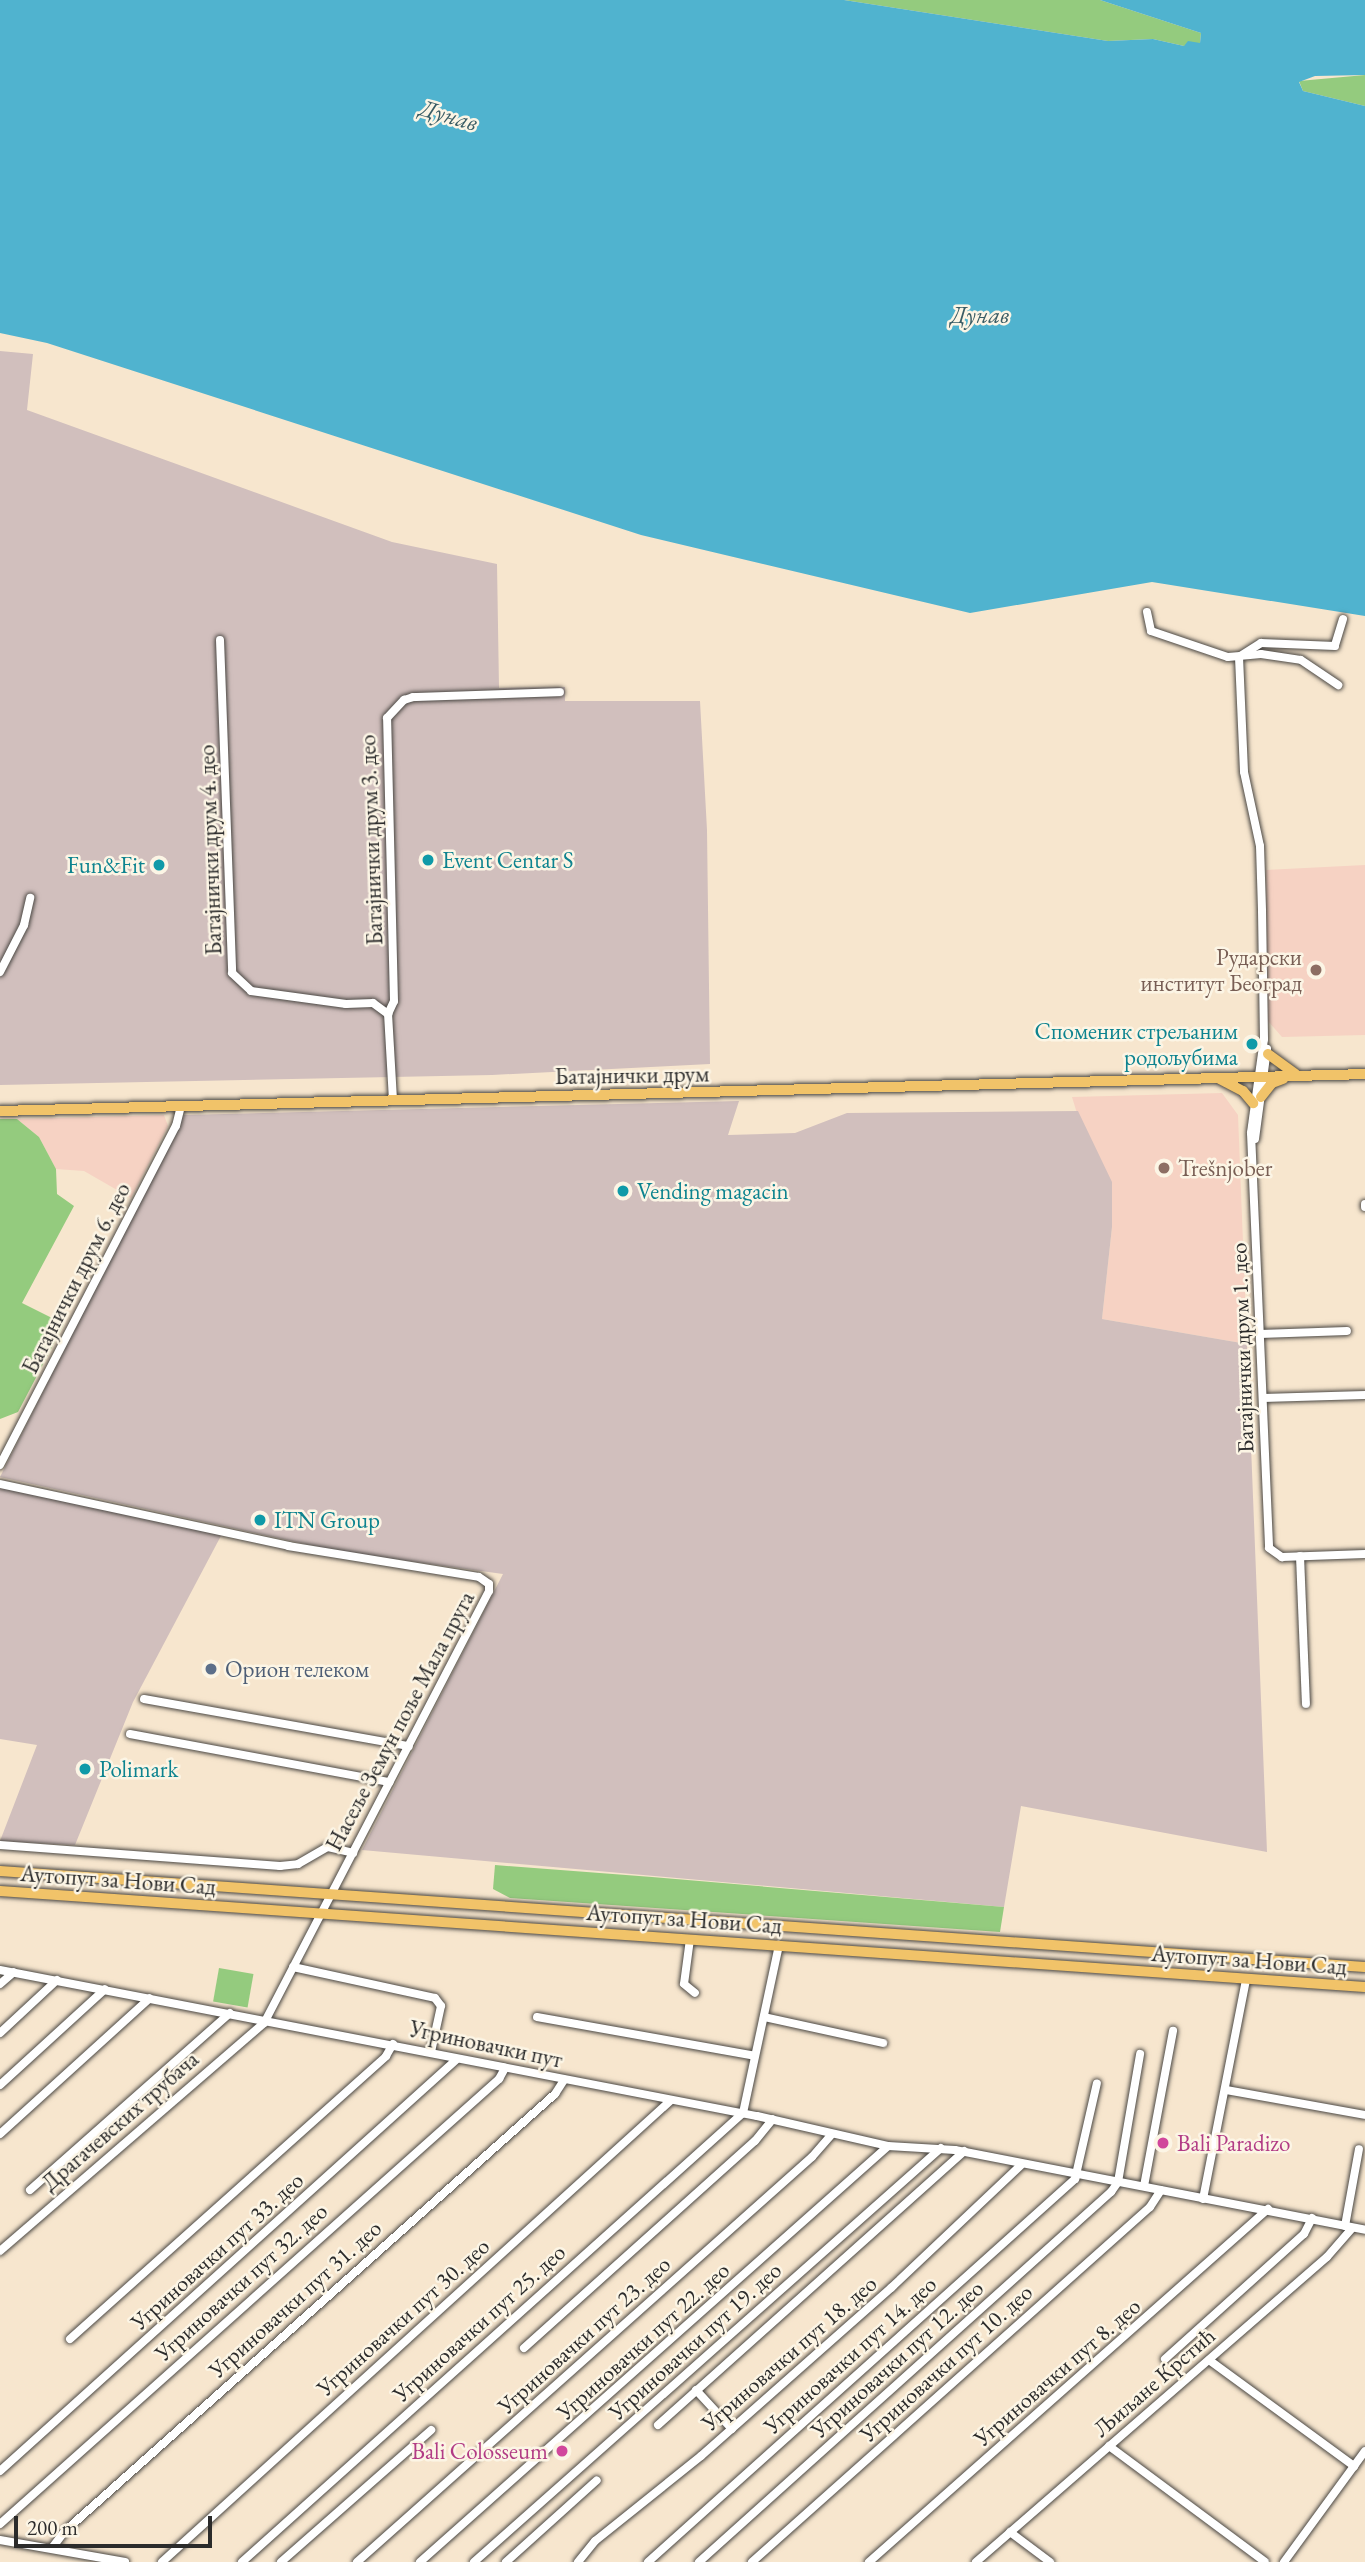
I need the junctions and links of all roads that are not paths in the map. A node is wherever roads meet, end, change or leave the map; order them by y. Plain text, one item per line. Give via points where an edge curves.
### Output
1 (1147, 612) dead end
2 (1343, 618) dead end
3 (220, 640) dead end
4 (1239, 657) junction
5 (1338, 685) dead end
6 (561, 692) dead end
7 (30, 898) dead end
8 (0, 972) edge
9 (388, 1014) junction
10 (1264, 1039) junction
11 (1268, 1054) junction
12 (1296, 1074) junction
13 (1365, 1074) edge
14 (1261, 1076) junction
15 (1217, 1078) junction
16 (393, 1100) junction
17 (1257, 1100) junction
18 (181, 1106) junction
19 (0, 1111) edge
20 (1347, 1331) dead end
21 (1260, 1334) junction
22 (1365, 1395) edge
23 (1263, 1398) junction
24 (0, 1465) edge
25 (0, 1484) edge
26 (1365, 1554) edge
27 (1300, 1556) junction
28 (144, 1699) dead end
29 (1306, 1704) dead end
30 (130, 1734) dead end
31 (409, 1746) junction
32 (390, 1782) junction
33 (0, 1845) edge
34 (353, 1853) junction
35 (0, 1871) edge
36 (0, 1891) edge
37 (331, 1895) junction
38 (320, 1913) junction
39 (690, 1939) junction
40 (779, 1945) junction
41 (293, 1967) junction
42 (1365, 1967) edge
43 (0, 1970) edge
44 (14, 1972) junction
45 (1246, 1979) junction
46 (57, 1980) junction
47 (0, 1984) edge
48 (1365, 1987) edge
49 (105, 1989) junction
50 (695, 1993) dead end
51 (150, 1998) junction
52 (230, 2013) junction
53 (537, 2017) dead end
54 (764, 2017) junction
55 (265, 2021) junction
56 (1172, 2031) dead end
57 (0, 2033) edge
58 (883, 2043) dead end
59 (393, 2045) junction
60 (431, 2052) junction
61 (1140, 2054) dead end
62 (755, 2056) junction
63 (457, 2059) junction
64 (505, 2068) junction
65 (564, 2080) junction
66 (1097, 2084) dead end
67 (0, 2085) edge
68 (1226, 2090) junction
69 (670, 2101) junction
70 (744, 2113) junction
71 (1365, 2115) edge
72 (773, 2119) junction
73 (0, 2134) edge
74 (832, 2134) junction
75 (888, 2146) junction
76 (941, 2148) junction
77 (1359, 2149) dead end
78 (964, 2151) junction
79 (1021, 2165) junction
80 (1078, 2176) junction
81 (1118, 2182) junction
82 (1144, 2186) junction
83 (30, 2190) dead end
84 (1161, 2190) junction
85 (1203, 2199) junction
86 (1268, 2209) junction
87 (1312, 2218) junction
88 (1348, 2227) junction
89 (1365, 2230) edge
90 (0, 2250) edge
91 (70, 2339) dead end
92 (524, 2348) dead end
93 (1165, 2359) dead end
94 (1209, 2360) junction
95 (696, 2390) junction
96 (658, 2425) dead end
97 (732, 2429) junction
98 (431, 2430) dead end
99 (1109, 2446) junction
100 (1365, 2451) edge
101 (1354, 2466) junction
102 (0, 2471) edge
103 (597, 2480) dead end
104 (0, 2524) edge
105 (1010, 2532) junction
106 (0, 2540) edge
107 (52, 2548) junction
108 (65, 2551) junction
109 (63, 2562) edge
110 (125, 2562) edge
111 (162, 2562) edge
112 (242, 2562) edge
113 (281, 2562) edge
114 (356, 2562) edge
115 (420, 2562) edge
116 (474, 2562) edge
117 (506, 2562) edge
118 (578, 2562) edge
119 (648, 2562) edge
120 (699, 2562) edge
121 (752, 2562) edge
122 (869, 2562) edge
123 (976, 2562) edge
124 (1050, 2562) edge
125 (1265, 2562) edge
126 (1284, 2562) edge

1 - 4 street via 1151,631
2 - 4 street via 1335,646 1261,643
3 - 9 street, Батајнички друм 4. део via 232,973 251,991 346,1004 373,1003
4 - 5 street via 1261,654 1301,660
4 - 10 street via 1244,772 1260,846
6 - 9 street, Батајнички друм 3. део via 413,697 387,718 394,1001
7 - 8 street via 21,933
9 - 16 street, Батајнички друм 3. део
10 - 11 street
10 - 14 street
11 - 12 main road
11 - 14 street
12 - 13 main road, Батајнички друм
12 - 14 main road, Батајнички друм
12 - 17 main road via 1272,1083
14 - 15 main road, Батајнички друм
14 - 17 street, Батајнички друм 1. део
15 - 16 main road, Батајнички друм
15 - 17 main road
16 - 18 main road, Батајнички друм
17 - 21 street, Батајнички друм 1. део via 1253,1146
18 - 19 main road, Батајнички друм
18 - 24 street, Батајнички друм 6. део via 171,1135
20 - 21 street
21 - 23 street, Батајнички друм 1. део
22 - 23 street
23 - 27 street, Батајнички друм 1. део via 1269,1548 1278,1557
25 - 31 street, Насеље Земун поље Мала пруга via 288,1546 485,1580 488,1597
26 - 27 street
27 - 29 street
28 - 31 street
30 - 32 street
31 - 32 street, Насеље Земун поље Мала пруга
32 - 34 street, Насеље Земун поље Мала пруга
33 - 34 street via 279,1866 298,1864 328,1847
34 - 37 street, Насеље Земун поље Мала пруга
35 - 37 main road, Аутопут за Нови Сад
36 - 38 main road, Аутопут за Нови Сад
37 - 38 street, Насеље Земун поље Мала пруга
37 - 42 main road, Аутопут за Нови Сад
38 - 39 main road, Аутопут за Нови Сад
38 - 41 street, Насеље Земун поље Мала пруга
39 - 40 main road, Аутопут за Нови Сад
39 - 50 street via 684,1984
40 - 45 main road, Аутопут за Нови Сад
40 - 54 street
41 - 55 street, Насеље Земун поље Мала пруга
41 - 60 street via 435,1998 440,2006
43 - 44 street, Угриновачки пут
44 - 46 street, Угриновачки пут
44 - 47 street
45 - 48 main road, Аутопут за Нови Сад
45 - 68 street
46 - 49 street, Угриновачки пут
46 - 57 street
49 - 51 street, Угриновачки пут
49 - 67 street
51 - 52 street, Угриновачки пут
51 - 73 street
52 - 55 street, Угриновачки пут
52 - 83 street
53 - 62 street
54 - 58 street
54 - 62 street
55 - 59 street, Угриновачки пут
55 - 90 street, Драгачевских трубача
56 - 82 street
59 - 60 street, Угриновачки пут
59 - 91 street
60 - 63 street, Угриновачки пут
61 - 81 street
62 - 70 street
63 - 64 street, Угриновачки пут
63 - 102 street, Угриновачки пут 33. део
64 - 65 street, Угриновачки пут
64 - 104 street, Угриновачки пут 32. део
65 - 69 street, Угриновачки пут
65 - 107 street, Угриновачки пут 31. део via 555,2094 84,2514
66 - 80 street
68 - 71 street
68 - 85 street
69 - 70 street, Угриновачки пут
69 - 111 street, Угриновачки пут 30. део
70 - 72 street, Угриновачки пут
70 - 112 street, Угриновачки пут 25. део
72 - 74 street, Угриновачки пут
72 - 92 street via 755,2141
74 - 75 street, Угриновачки пут
74 - 114 street, Угриновачки пут 23. део via 812,2157
75 - 76 street, Угриновачки пут
75 - 115 street, Угриновачки пут 22. део
76 - 78 street, Угриновачки пут
76 - 116 street, Угриновачки пут 19. део
77 - 88 street
78 - 79 street, Угриновачки пут
78 - 95 street
79 - 80 street, Угриновачки пут
79 - 97 street, Угриновачки пут 18. део via 940,2244
80 - 81 street, Угриновачки пут
80 - 119 street, Угриновачки пут 14. део
81 - 82 street, Угриновачки пут
81 - 120 street, Угриновачки пут 12. део via 1090,2213
82 - 84 street, Угриновачки пут
84 - 85 street, Угриновачки пут
84 - 121 street, Угриновачки пут 10. део via 1150,2207
85 - 86 street, Угриновачки пут
86 - 87 street, Угриновачки пут
86 - 122 street, Угриновачки пут 8. део
87 - 88 street, Угриновачки пут
87 - 93 street via 1304,2234
88 - 89 street, Угриновачки пут
88 - 94 street, Љиљане Крстић via 1327,2257
94 - 99 street, Љиљане Крстић
94 - 101 street
95 - 96 street
95 - 97 street
97 - 118 street, Угриновачки пут 18. део via 591,2545
98 - 113 street
99 - 105 street, Љиљане Крстић
99 - 125 street
100 - 101 street
101 - 126 street
103 - 117 street
105 - 123 street, Љиљане Крстић
105 - 124 street
106 - 107 street
107 - 108 street
108 - 109 street
108 - 110 street

